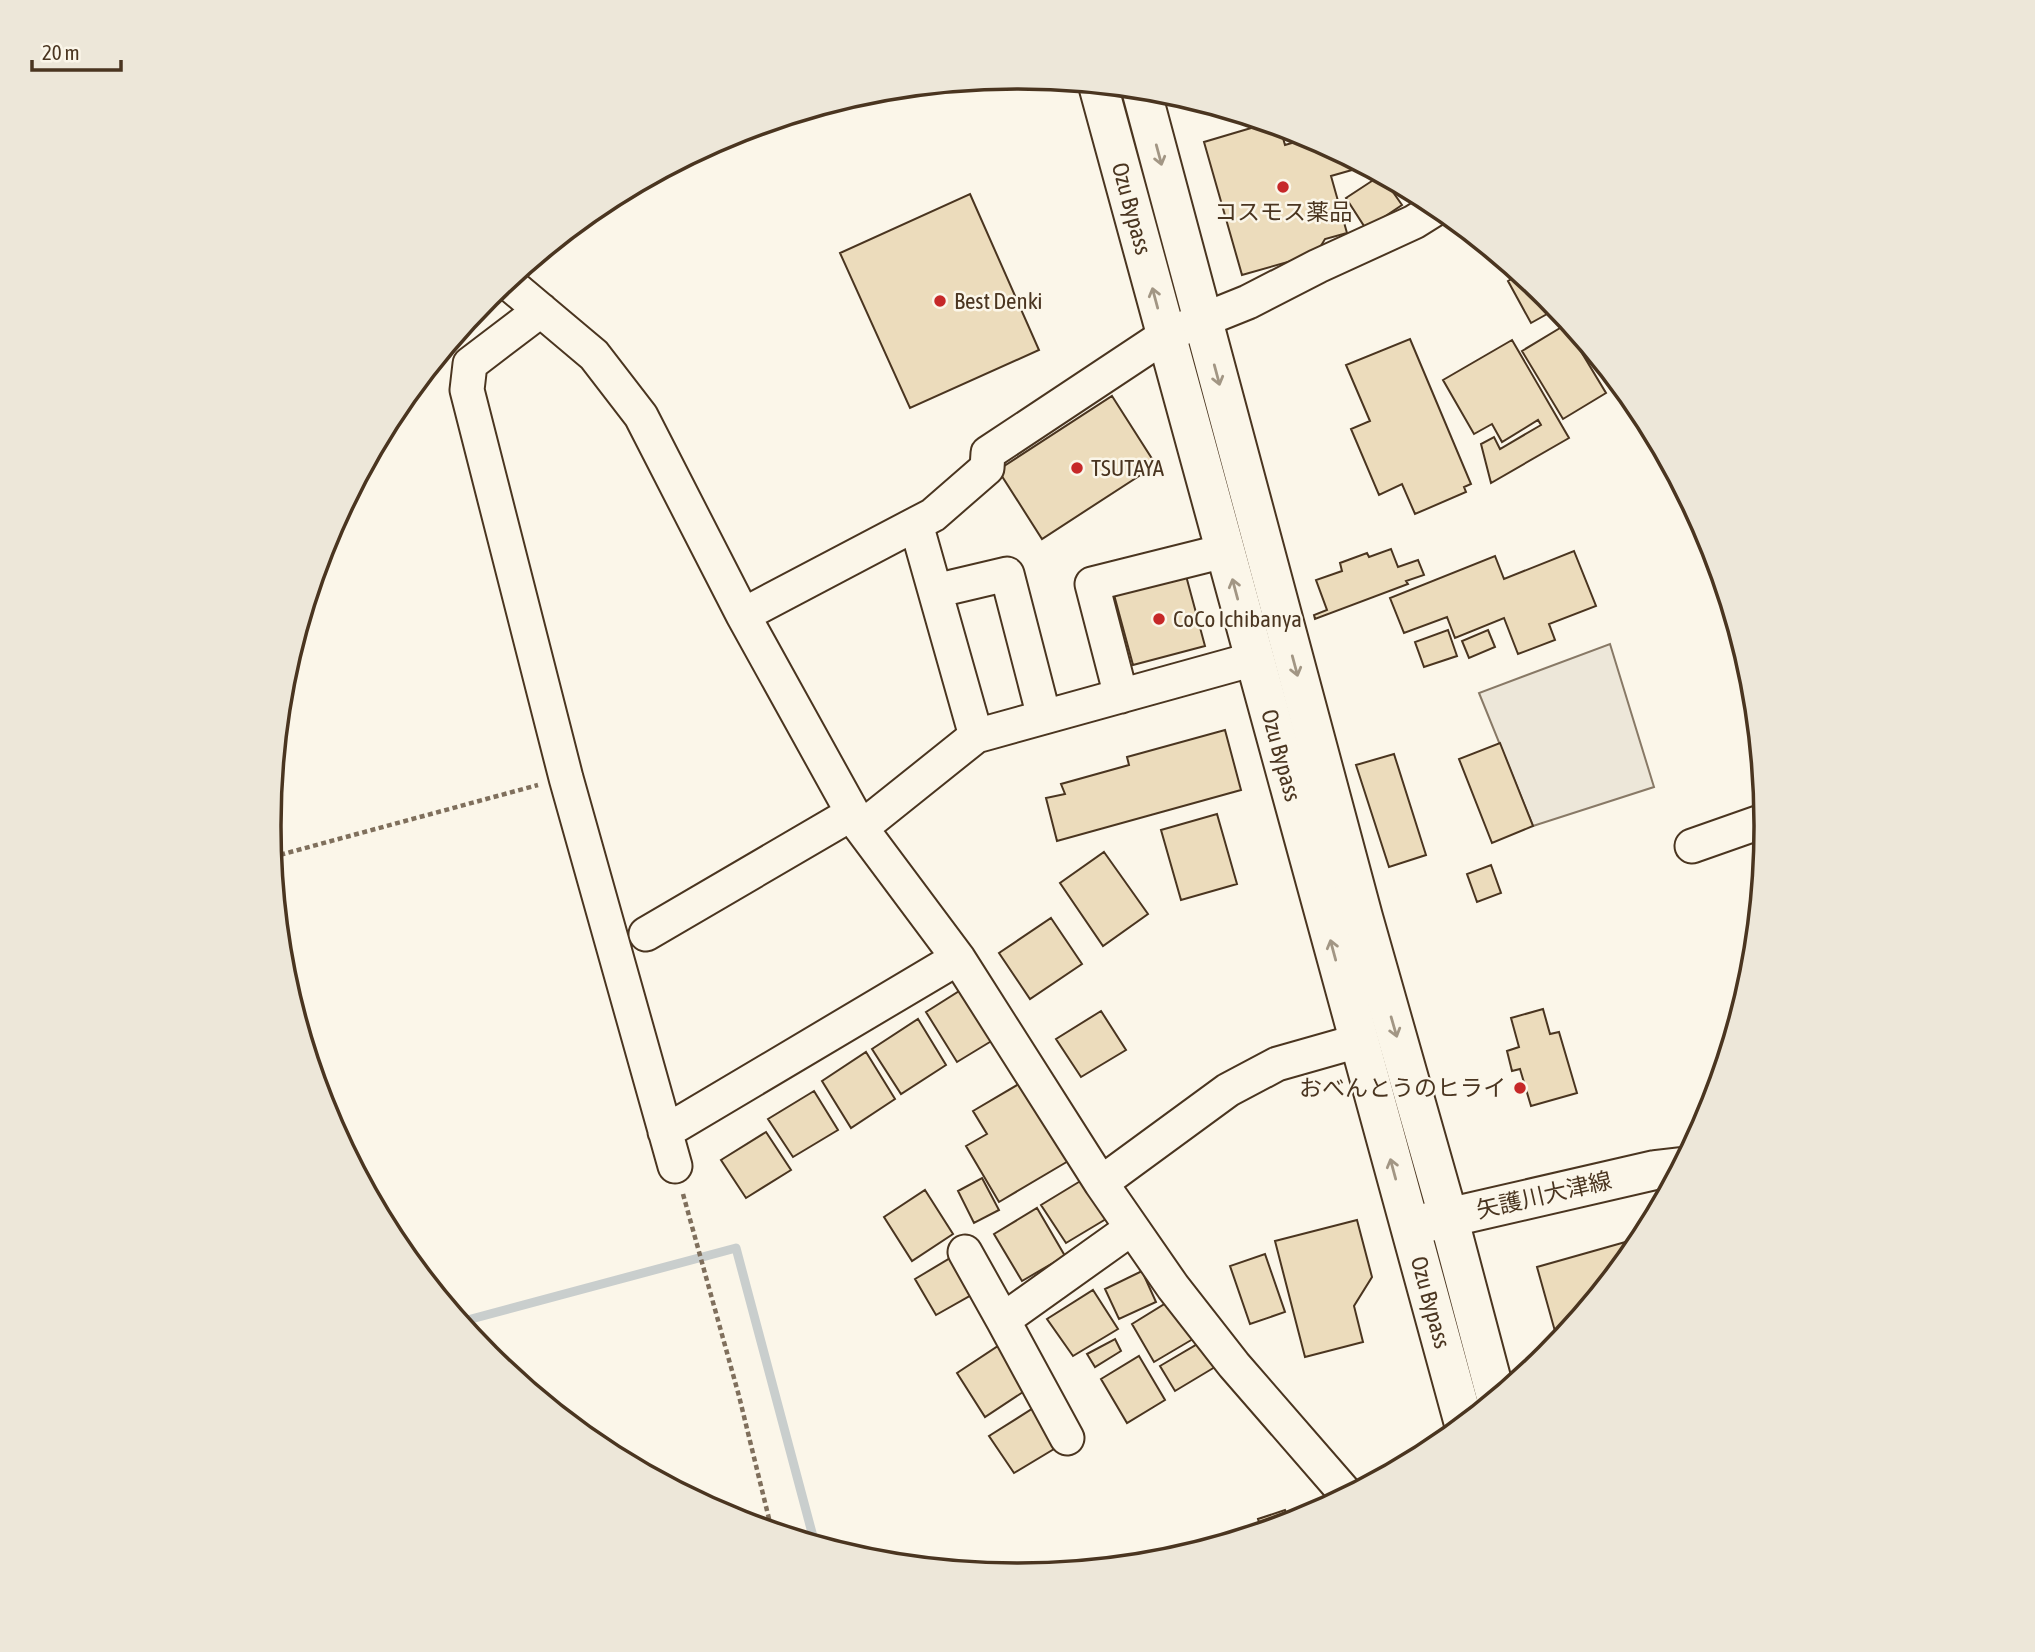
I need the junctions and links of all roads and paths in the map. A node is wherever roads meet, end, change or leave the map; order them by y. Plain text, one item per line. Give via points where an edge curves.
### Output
1 (1101, 95) edge
2 (1144, 100) edge
3 (1428, 214) edge
4 (515, 288) edge
5 (541, 310) junction
6 (1203, 321) junction
7 (1166, 335) junction
8 (916, 524) junction
9 (1224, 551) junction
10 (935, 591) junction
11 (743, 615) junction
12 (1254, 659) junction
13 (1121, 696) junction
14 (1044, 717) junction
15 (976, 736) junction
16 (566, 778) junction
17 (857, 821) junction
18 (1754, 824) edge
19 (1692, 846) dead end
20 (282, 854) edge
21 (646, 934) dead end
22 (958, 958) junction
23 (1358, 1041) junction
24 (666, 1132) junction
25 (675, 1167) joint
26 (1669, 1168) edge
27 (1101, 1183) junction
28 (1448, 1216) junction
29 (1409, 1226) junction
30 (1132, 1228) junction
31 (965, 1252) dead end
32 (1003, 1320) junction
33 (1493, 1388) edge
34 (1461, 1414) edge
35 (1067, 1438) dead end
36 (1341, 1488) edge
37 (769, 1520) edge

7 -> 1 main road, Ozu Bypass
2 -> 6 main road, Ozu Bypass
3 - 6 street
4 - 5 street
5 - 11 street via 594,355 641,416
5 - 16 street via 470,364 467,390
6 - 7 street
6 -> 28 main road, Ozu Bypass
7 - 8 street via 988,453 987,468
7 - 9 main road, Ozu Bypass
8 - 10 street
8 - 11 street
12 -> 9 main road, Ozu Bypass
9 - 13 street via 1093,584
10 - 14 street via 1007,574
10 - 15 street
11 - 17 street
12 - 13 street
23 -> 12 main road, Ozu Bypass
13 - 14 street
14 - 15 street
15 - 17 street
16 - 20 path
16 - 24 street
17 - 21 street
17 - 22 street
18 - 19 street
22 - 24 street
22 - 27 street
23 - 27 street via 1277,1064 1228,1090
29 -> 23 main road, Ozu Bypass
24 - 25 street
25 - 37 path
26 - 28 main road, 矢護川大津線
27 - 30 street
28 - 29 main road, 矢護川大津線
28 - 33 main road, Ozu Bypass
29 - 34 main road, Ozu Bypass
30 - 32 street
30 - 36 street via 1234,1365
31 - 32 street
32 - 35 street

